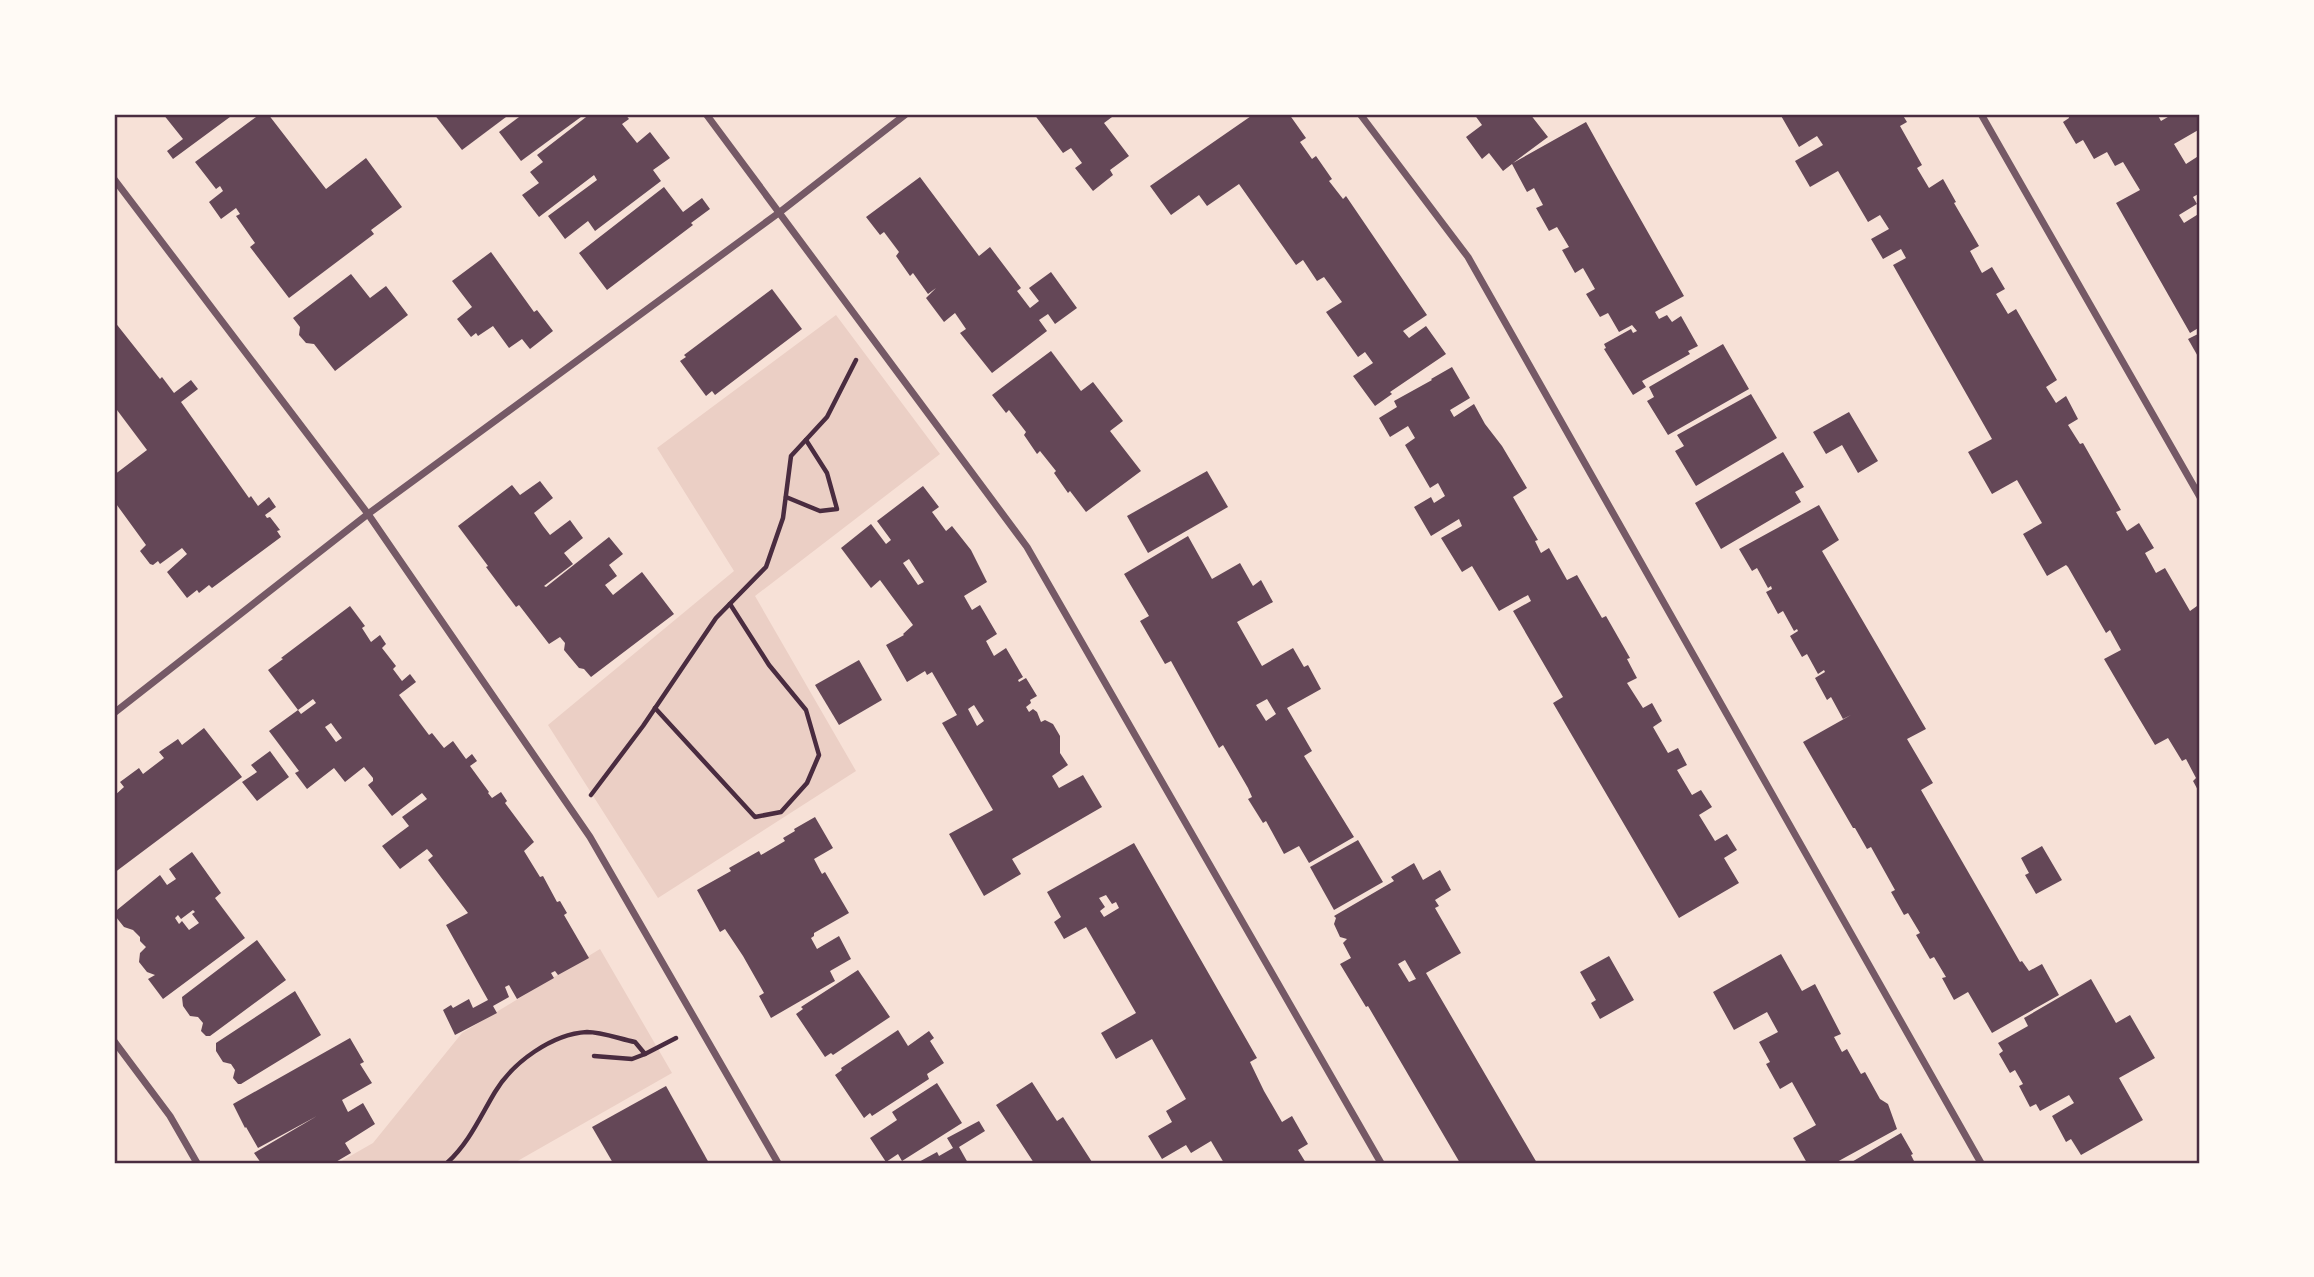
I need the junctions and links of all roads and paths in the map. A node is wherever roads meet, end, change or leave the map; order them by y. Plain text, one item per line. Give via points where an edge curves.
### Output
1 (706, 114) edge
2 (906, 114) edge
3 (1360, 114) edge
4 (1982, 114) edge
5 (114, 179) edge
6 (780, 212) junction
7 (870, 334) junction
8 (806, 440) junction
9 (786, 497) junction
10 (2200, 497) edge
11 (368, 514) junction
12 (730, 604) junction
13 (655, 708) junction
14 (114, 713) edge
15 (575, 816) junction
16 (698, 1026) junction
17 (114, 1041) edge
18 (645, 1054) junction
19 (594, 1056) dead end
20 (197, 1163) edge
21 (447, 1163) edge
22 (778, 1163) edge
23 (1381, 1163) edge
24 (1981, 1163) edge

1 - 6 street
2 - 6 street
3 - 24 street via 1468,257
4 - 10 street
5 - 11 street
6 - 7 street
6 - 11 street
7 - 8 path via 827,417
7 - 23 street via 1027,547
8 - 9 path via 791,456
8 - 9 path via 827,473 837,509 820,510
9 - 12 path via 766,567
11 - 14 street
11 - 15 street
12 - 13 path
12 - 13 path via 769,665 806,710 819,755 807,783 781,812 755,817
13 - 15 path
15 - 16 street
16 - 18 path
16 - 22 street
17 - 20 street via 170,1116
18 - 19 path via 632,1059
18 - 21 path via 635,1042 588,1032 537,1049 497,1089 476,1128

